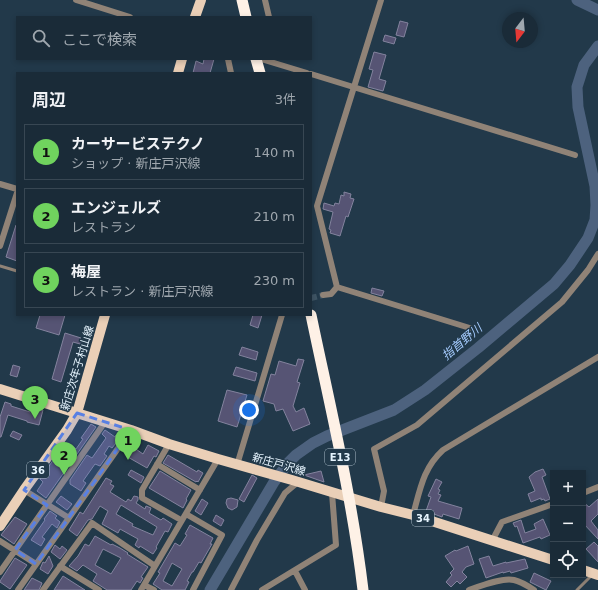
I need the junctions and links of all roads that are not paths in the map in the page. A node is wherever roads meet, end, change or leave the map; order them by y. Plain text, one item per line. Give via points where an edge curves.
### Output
1 (76, 0) edge
2 (201, 0) edge
3 (242, 0) edge
4 (265, 0) edge
5 (381, 0) edge
6 (127, 16) edge
7 (195, 16) edge
8 (246, 16) edge
9 (269, 16) edge
10 (182, 60) edge
11 (228, 60) edge
12 (256, 60) edge
13 (267, 60) edge
14 (280, 62) edge
15 (178, 72) edge
16 (231, 72) edge
17 (260, 72) edge
18 (305, 72) edge
19 (312, 74) edge
20 (354, 87) junction
21 (575, 155) dead end
22 (0, 184) edge
23 (16, 189) edge
24 (16, 195) edge
25 (0, 246) edge
26 (598, 254) edge
27 (0, 266) edge
28 (16, 271) edge
29 (337, 287) junction
30 (323, 295) tunnel mouth
31 (105, 316) edge
32 (282, 316) edge
33 (310, 316) edge
34 (473, 329) dead end
35 (598, 357) edge
36 (0, 389) edge
37 (77, 413) junction
38 (105, 422) junction
39 (131, 430) junction
40 (169, 444) junction
41 (218, 459) junction
42 (157, 464) junction
43 (237, 464) junction
44 (295, 480) junction
45 (598, 488) edge
46 (24, 490) junction
47 (200, 490) junction
48 (332, 492) junction
49 (586, 492) edge
50 (47, 505) junction
51 (550, 505) edge
52 (381, 507) junction
53 (186, 514) junction
54 (413, 515) junction
55 (69, 518) junction
56 (181, 520) junction
57 (2, 521) edge
58 (0, 541) edge
59 (492, 541) junction
60 (15, 550) junction
61 (550, 559) edge
62 (36, 564) junction
63 (60, 566) junction
64 (155, 566) junction
65 (586, 570) edge
66 (294, 571) junction
67 (0, 572) edge
68 (597, 572) edge
69 (142, 587) edge
70 (18, 590) edge
71 (43, 590) edge
72 (97, 590) edge
73 (154, 590) edge
74 (193, 590) edge
75 (231, 590) edge
76 (262, 590) edge
77 (305, 590) edge
78 (363, 590) edge
79 (469, 590) edge
80 (534, 590) edge
81 (577, 590) edge

1 - 6 street
2 - 7 main road
3 - 8 highway
4 - 9 street
5 - 20 street
10 - 15 main road
11 - 16 street
12 - 17 highway
13 - 14 street
14 - 18 street
19 - 20 street
20 - 21 street
20 - 29 street via 317,206
22 - 23 street
24 - 25 street
26 - 52 street via 562,302 417,424 374,449 384,491
27 - 28 lane
29 - 30 street via 331,294
29 - 34 street
31 - 37 main road, 新庄次年子村山線 / 36
32 - 43 street
33 - 78 highway, E13 via 352,514
35 - 54 street via 443,450 430,463
36 - 37 main road, 新庄戸沢線 / 34
37 - 38 main road, 新庄戸沢線 / 34
37 - 46 main road, 新庄次年子村山線 / 36
38 - 39 main road, 新庄戸沢線 / 34
38 - 50 street
39 - 40 main road, 新庄戸沢線 / 34
39 - 55 street
40 - 41 main road, 新庄戸沢線 / 34
40 - 42 street
41 - 43 main road, 新庄戸沢線 / 34
41 - 47 street
42 - 47 street
42 - 56 street via 142,490 142,498
43 - 44 main road, 新庄戸沢線 / 34
44 - 48 main road, 新庄戸沢線 / 34
44 - 75 street via 257,540
45 - 49 street
46 - 50 street
46 - 57 main road, 新庄次年子村山線 / 36
47 - 53 street
48 - 52 main road, 新庄戸沢線 / 34
48 - 66 street via 336,545
50 - 55 street
50 - 60 street
51 - 59 street via 502,522
52 - 54 main road, 新庄戸沢線 / 34
53 - 56 street
53 - 74 street via 222,535
54 - 59 main road, 新庄戸沢線 / 34
55 - 62 street
56 - 64 street
58 - 60 street
59 - 61 main road, 新庄戸沢線 / 34
60 - 62 street
60 - 67 street
62 - 70 street
63 - 64 street via 92,523
63 - 71 street
63 - 72 street
64 - 69 street
65 - 68 main road
66 - 76 street
66 - 77 street
68 - 81 lane
69 - 73 street
79 - 80 street via 499,581 513,580

